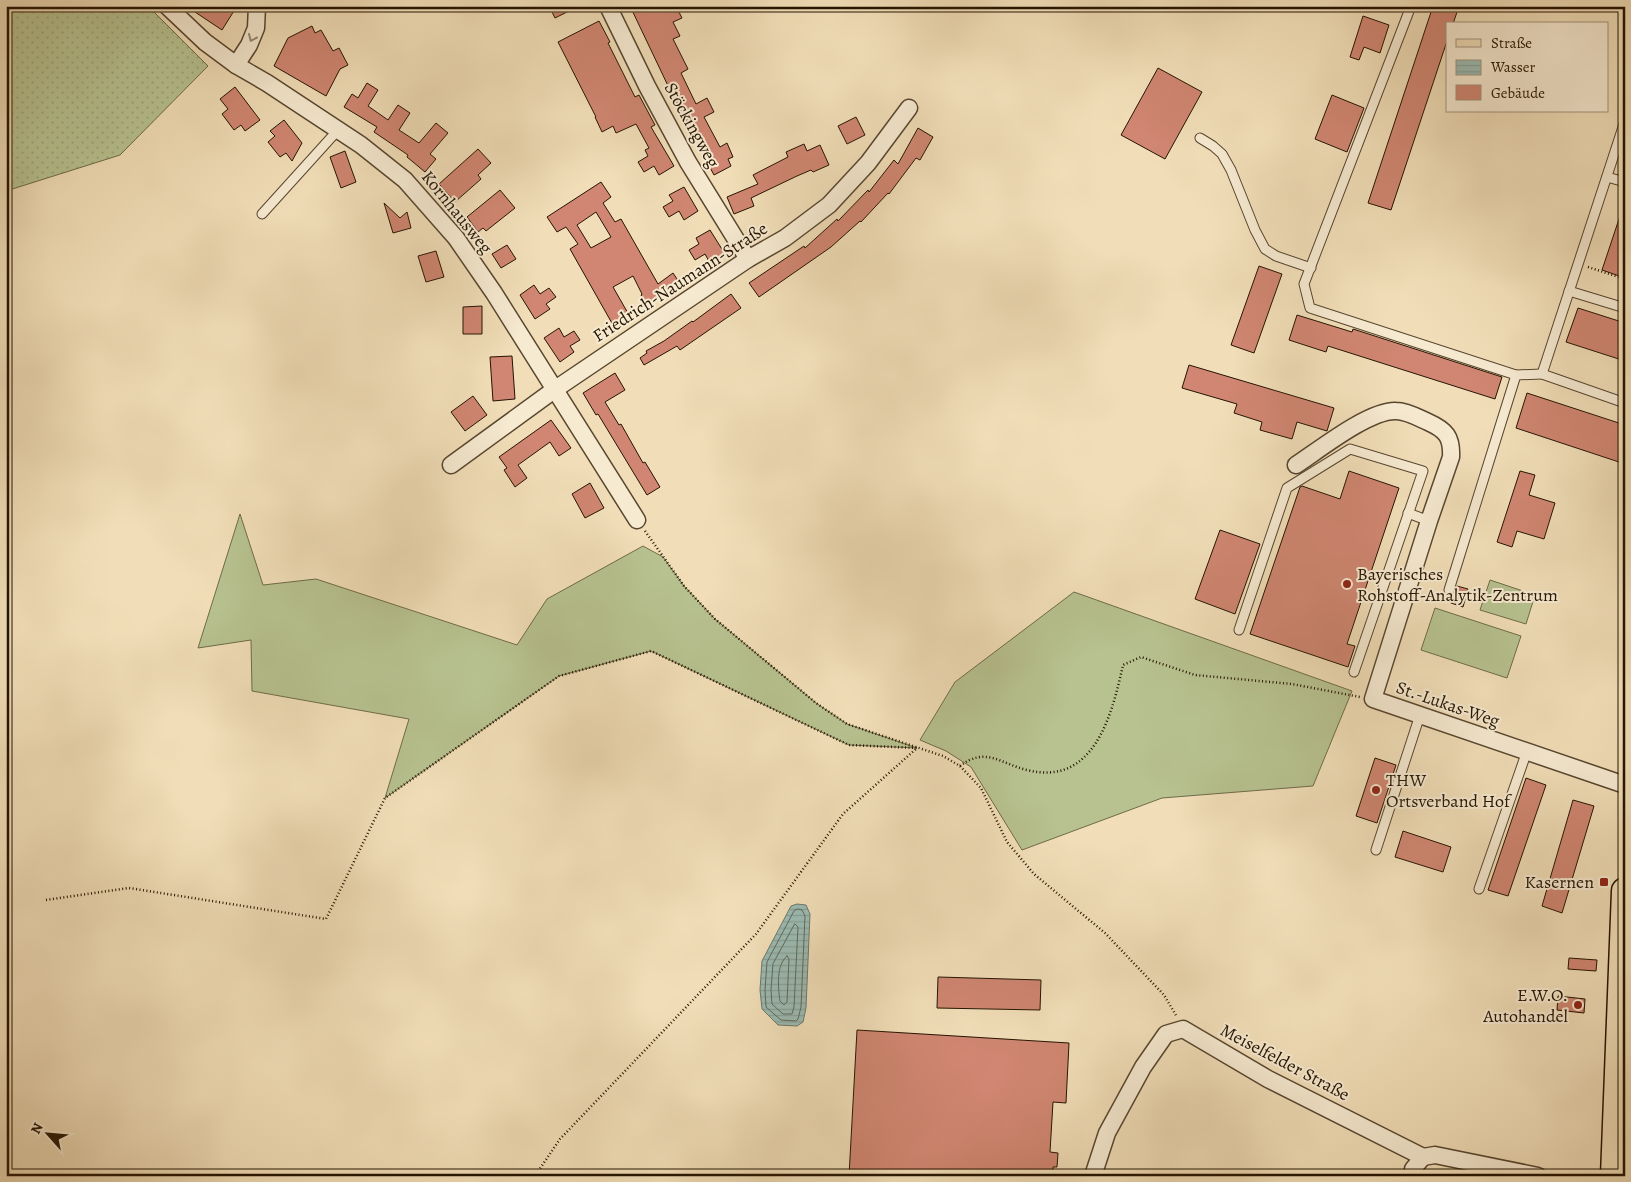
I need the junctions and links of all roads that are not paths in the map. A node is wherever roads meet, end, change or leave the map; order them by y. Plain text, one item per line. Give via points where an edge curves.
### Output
1 (166, 6) edge
2 (257, 6) edge
3 (608, 6) edge
4 (1411, 6) edge
5 (236, 65) junction
6 (909, 108) dead end
7 (1625, 121) edge
8 (338, 130) junction
9 (1200, 138) dead end
10 (1606, 177) junction
11 (1625, 182) edge
12 (262, 214) dead end
13 (748, 259) junction
14 (1311, 268) junction
15 (1569, 291) junction
16 (1625, 308) edge
17 (1542, 374) junction
18 (1516, 375) junction
19 (554, 390) junction
20 (1625, 403) edge
21 (451, 465) dead end
22 (1296, 465) dead end
23 (1408, 513) junction
24 (637, 520) road end
25 (1430, 521) junction
26 (1449, 590) dead end
27 (1239, 630) dead end
28 (1354, 672) dead end
29 (1420, 715) junction
30 (1526, 751) junction
31 (1625, 785) edge
32 (1376, 850) dead end
33 (1479, 890) dead end
34 (1625, 891) edge
35 (1423, 1157) junction
36 (1093, 1176) edge
37 (1413, 1176) edge
38 (1538, 1176) edge
39 (1614, 1176) edge

1 - 5 street, Kornhausweg
2 -> 5 street via 256,28
3 - 13 street, Stöckingweg via 688,162
4 - 14 lane
5 - 8 street, Kornhausweg
6 - 13 street, Friedrich-Naumann-Straße via 868,163 828,204 785,238
7 - 10 lane
8 - 12 lane
8 - 19 street, Kornhausweg via 405,180 456,238
9 - 14 lane via 1222,154 1265,249
10 - 11 lane
10 - 15 lane
13 - 19 street, Friedrich-Naumann-Straße
14 - 18 lane via 1304,284 1310,308
15 - 16 lane
15 - 17 lane
17 - 18 lane
17 - 20 lane
18 - 26 lane
19 - 21 street, Friedrich-Naumann-Straße
19 - 24 street, Kornhausweg
22 - 25 street, St.-Lukas-Weg via 1377,414 1396,410 1411,414 1440,427 1452,447
23 - 25 lane
23 - 27 lane via 1423,471 1350,449 1287,488
23 - 28 lane
25 - 29 street, St.-Lukas-Weg via 1373,699
29 - 30 street, St.-Lukas-Weg
29 - 32 lane
30 - 31 street, St.-Lukas-Weg
30 - 33 lane
34 - 39 main road
35 - 36 street, Meiselfelder Straße via 1268,1079 1183,1029 1166,1034 1143,1067 1107,1133
35 - 37 street via 1413,1170
35 - 38 street, Meiselfelder Straße via 1435,1155

